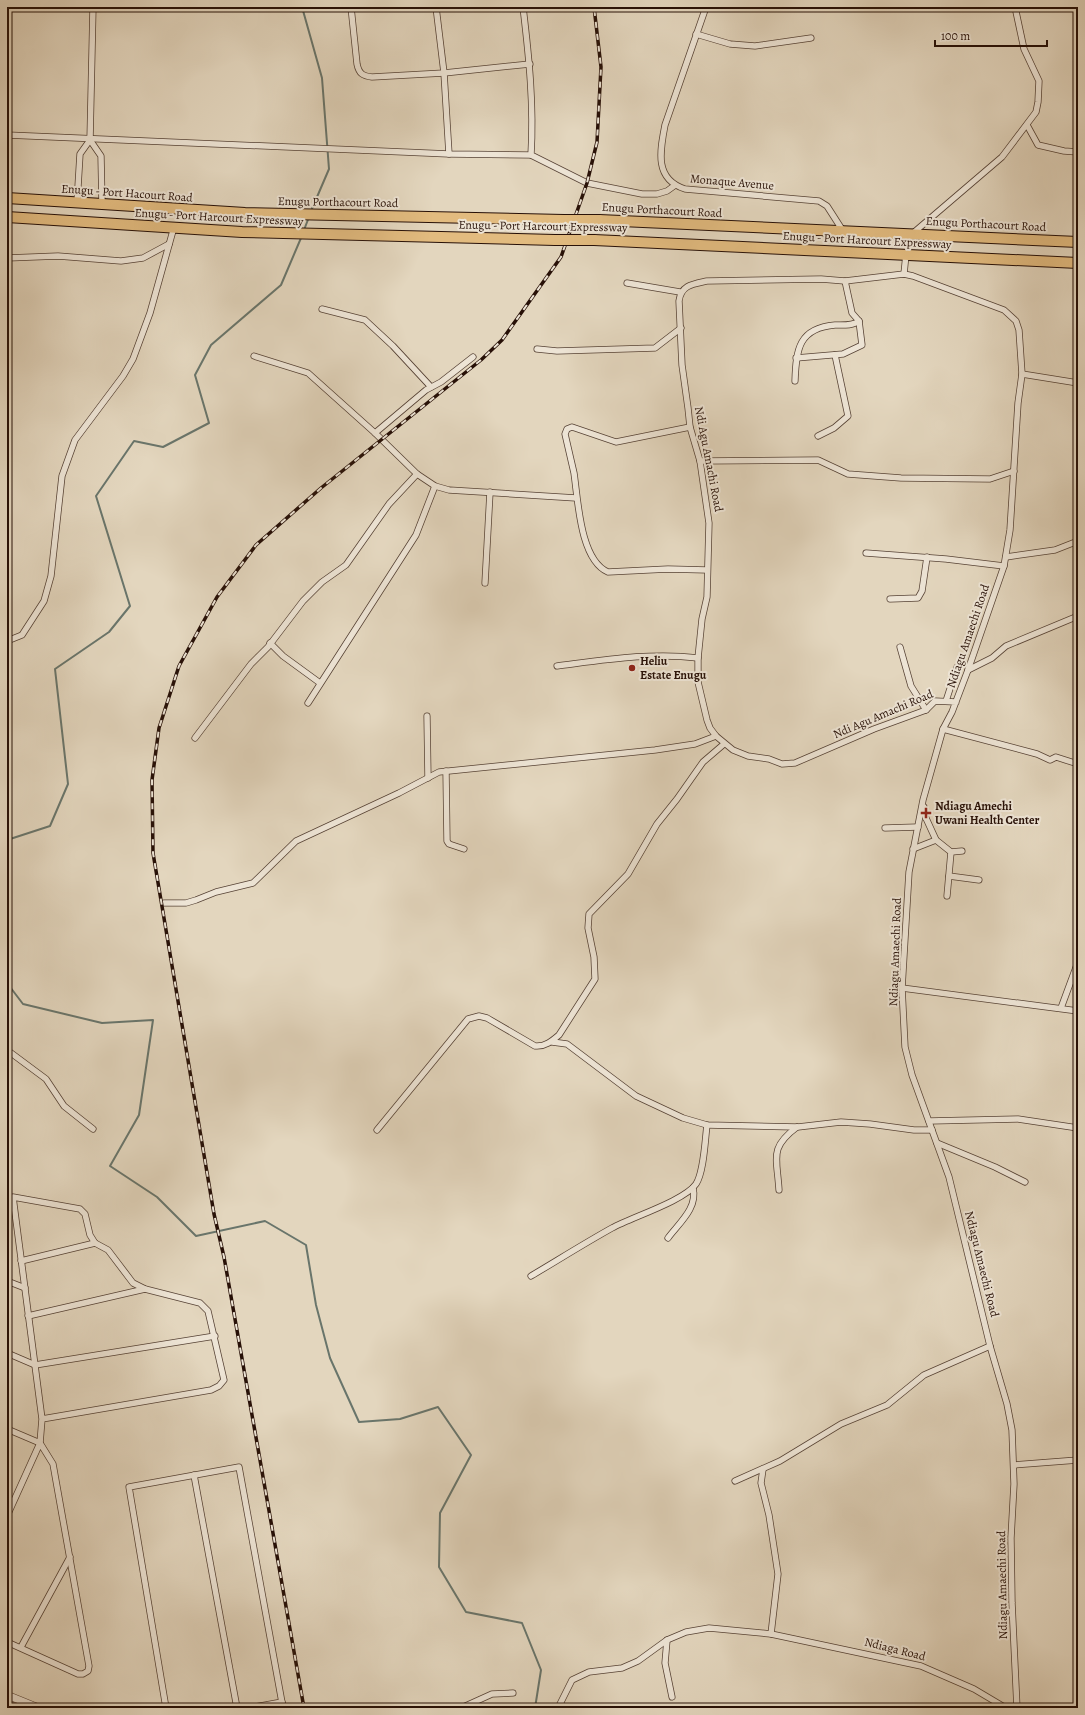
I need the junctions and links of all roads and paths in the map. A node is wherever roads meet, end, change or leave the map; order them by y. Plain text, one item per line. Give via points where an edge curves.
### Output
1 (93, 7) edge
2 (351, 7) edge
3 (436, 7) edge
4 (523, 7) edge
5 (706, 7) edge
6 (1015, 7) edge
7 (696, 34) junction
8 (812, 38) dead end
9 (530, 64) junction
10 (444, 73) junction
11 (1027, 125) junction
12 (7, 135) edge
13 (90, 140) junction
14 (1078, 152) edge
15 (449, 154) junction
16 (531, 156) junction
17 (674, 186) junction
18 (7, 198) edge
19 (77, 203) junction
20 (102, 204) junction
21 (245, 214) joint
22 (7, 217) edge
23 (174, 227) junction
24 (843, 231) junction
25 (912, 234) junction
26 (1078, 242) edge
27 (169, 244) junction
28 (906, 254) junction
29 (7, 258) edge
30 (1078, 263) edge
31 (904, 274) junction
32 (845, 281) junction
33 (627, 283) dead end
34 (680, 292) junction
35 (322, 309) dead end
36 (859, 322) junction
37 (681, 328) junction
38 (537, 349) dead end
39 (836, 355) junction
40 (254, 356) dead end
41 (473, 357) dead end
42 (796, 358) junction
43 (1022, 374) junction
44 (795, 381) dead end
45 (1078, 383) edge
46 (431, 387) junction
47 (690, 427) junction
48 (375, 433) junction
49 (818, 436) dead end
50 (700, 461) junction
51 (1014, 471) junction
52 (417, 474) junction
53 (435, 486) junction
54 (490, 492) junction
55 (576, 498) junction
56 (1078, 541) edge
57 (866, 553) dead end
58 (927, 557) junction
59 (1006, 557) junction
60 (1004, 566) junction
61 (708, 570) junction
62 (485, 583) dead end
63 (890, 599) dead end
64 (1078, 616) edge
65 (7, 641) edge
66 (270, 643) junction
67 (900, 647) dead end
68 (698, 658) junction
69 (558, 666) dead end
70 (956, 667) dead end
71 (968, 670) junction
72 (320, 683) junction
73 (946, 701) junction
74 (956, 702) junction
75 (308, 703) dead end
76 (926, 710) junction
77 (427, 716) dead end
78 (943, 729) junction
79 (716, 736) junction
80 (195, 738) dead end
81 (724, 744) junction
82 (1078, 764) edge
83 (446, 771) junction
84 (428, 778) junction
85 (923, 800) junction
86 (918, 827) junction
87 (885, 828) dead end
88 (936, 840) junction
89 (464, 849) dead end
90 (913, 849) junction
91 (962, 851) dead end
92 (951, 852) junction
93 (949, 876) junction
94 (979, 880) dead end
95 (947, 896) dead end
96 (164, 903) dead end
97 (1078, 962) edge
98 (902, 988) junction
99 (1061, 1008) junction
100 (1078, 1010) edge
101 (563, 1031) junction
102 (552, 1042) junction
103 (567, 1044) junction
104 (7, 1050) edge
105 (929, 1121) junction
106 (708, 1125) junction
107 (798, 1127) junction
108 (1078, 1128) edge
109 (94, 1129) dead end
110 (377, 1130) dead end
111 (932, 1130) junction
112 (937, 1143) junction
113 (1025, 1182) dead end
114 (692, 1188) junction
115 (779, 1190) dead end
116 (10, 1196) edge
117 (668, 1238) dead end
118 (95, 1243) junction
119 (21, 1261) junction
120 (531, 1276) dead end
121 (7, 1281) edge
122 (25, 1288) junction
123 (145, 1289) junction
124 (28, 1316) junction
125 (215, 1336) junction
126 (990, 1346) junction
127 (7, 1353) edge
128 (35, 1366) junction
129 (42, 1419) junction
130 (7, 1429) edge
131 (40, 1444) junction
132 (1078, 1460) edge
133 (1014, 1465) junction
134 (763, 1469) junction
135 (194, 1475) junction
136 (735, 1481) dead end
137 (7, 1516) edge
138 (70, 1557) junction
139 (771, 1634) junction
140 (667, 1640) junction
141 (7, 1642) edge
142 (21, 1647) junction
143 (513, 1693) dead end
144 (7, 1694) edge
145 (672, 1697) dead end
146 (7, 1704) edge
147 (283, 1705) edge
148 (17, 1708) edge
149 (39, 1708) edge
150 (166, 1708) edge
151 (237, 1708) edge
152 (249, 1708) edge
153 (461, 1708) edge
154 (558, 1708) edge
155 (1006, 1708) edge
156 (1017, 1708) edge

1 - 13 street
2 - 10 street via 356,64 364,76
3 - 10 street
4 - 9 street
5 - 7 street, Monaque Avenue
6 - 11 street via 1024,49 1039,81 1036,112
7 - 8 street via 730,44 755,46
7 - 17 street, Monaque Avenue via 671,103 661,145 663,170 668,181
9 - 10 street
9 - 16 street via 533,122
10 - 15 street
11 - 14 street via 1038,144
11 - 25 street via 1002,157
12 - 13 street
13 - 15 street
13 - 19 street via 80,154
13 - 20 street via 101,156
15 - 16 street
16 - 17 street via 587,183 642,194 657,194
17 - 24 street, Monaque Avenue via 819,201 827,206
18 - 19 highway, Enugu - Port Hacourt Road
19 - 20 highway, Enugu - Port Hacourt Road
20 - 21 highway, Enugu - Port Hacourt Road
21 - 24 highway, Enugu Porthacourt Road, bridge via 600,220
22 - 23 highway, Enugu - Port Harcourt Expressway
23 - 27 street
23 - 28 highway, Enugu - Port Harcourt Expressway, bridge via 242,232 594,240
24 - 25 highway, Enugu Porthacourt Road
25 - 26 highway, Enugu Porthacourt Road
27 - 29 street via 143,258 121,261 58,256
27 - 65 street via 150,313 133,359 76,440 62,476 51,576 44,601 22,635
28 - 30 highway, Enugu - Port Harcourt Expressway
28 - 31 street
31 - 32 street
31 - 43 street, Ndiagu Amaechi Road via 985,302 1010,315 1016,321 1019,330
32 - 34 street via 707,281 690,285
32 - 36 street via 852,313
33 - 34 street
34 - 37 street, Ndi Agu Amachi Road
35 - 46 street via 365,320
36 - 39 street via 862,345
36 - 42 street via 819,328 804,338
37 - 38 street via 655,348 557,351
37 - 47 street, Ndi Agu Amachi Road via 682,365
39 - 42 street
39 - 49 street via 848,416 834,428
40 - 48 street via 308,373
41 - 46 street
42 - 44 street
43 - 45 street
43 - 51 street, Ndiagu Amaechi Road
46 - 48 street
47 - 50 street, Ndi Agu Amachi Road
47 - 55 street via 616,442 572,427 567,429 565,434
48 - 52 street
50 - 51 street via 818,460 848,474 901,478 990,479
50 - 61 street, Ndi Agu Amachi Road via 709,523
51 - 59 street, Ndiagu Amaechi Road
52 - 53 street
52 - 66 street via 389,504 346,565 322,582 303,601
53 - 54 street via 449,490
53 - 72 street via 416,535
54 - 55 street
54 - 62 street
55 - 61 street via 590,553 602,569 608,572
56 - 59 street via 1055,550
57 - 58 street
58 - 60 street
58 - 63 street via 922,592 918,598
59 - 60 street, Ndiagu Amaechi Road
60 - 71 street, Ndiagu Amaechi Road
61 - 68 street, Ndi Agu Amachi Road via 707,597
64 - 71 street via 1017,640 992,658
66 - 72 street via 283,656
66 - 80 street
67 - 76 street via 911,686
68 - 69 street via 630,658
68 - 79 street, Ndi Agu Amachi Road via 698,682 707,720
70 - 73 street
71 - 74 street, Ndiagu Amaechi Road
72 - 75 street
73 - 74 street, Ndi Agu Amachi Road
73 - 76 street, Ndi Agu Amachi Road via 935,701
74 - 78 street, Ndiagu Amaechi Road
76 - 81 street, Ndi Agu Amachi Road via 795,763 782,764 748,756
77 - 84 street
78 - 82 street via 1037,754 1050,760 1056,757 1063,758
78 - 85 street, Ndiagu Amaechi Road
79 - 81 street, Ndi Agu Amachi Road
79 - 83 street via 695,744 655,750
81 - 101 street via 703,762 657,824 628,874 589,914 588,928 594,957 595,979
83 - 84 street
83 - 89 street via 447,841
84 - 96 street via 296,841 253,883 186,903
85 - 86 street, Ndiagu Amaechi Road
85 - 88 street via 925,816
86 - 87 street
86 - 90 street, Ndiagu Amaechi Road
88 - 90 street
88 - 92 street
90 - 98 street, Ndiagu Amaechi Road via 909,872
91 - 92 street
92 - 93 street
93 - 94 street
93 - 95 street
97 - 99 street
98 - 99 street
98 - 105 street, Ndiagu Amaechi Road via 905,1047
99 - 100 street
101 - 102 street
101 - 103 street
102 - 103 street
102 - 110 street via 535,1046 487,1018 479,1016 468,1019
103 - 106 street via 636,1096 684,1118
104 - 109 street via 46,1079 64,1106
105 - 108 street via 1018,1119
105 - 111 street, Ndiagu Amaechi Road
106 - 107 street
106 - 114 street via 700,1172
107 - 111 street via 841,1122
107 - 115 street via 786,1136 777,1148
111 - 112 street, Ndiagu Amaechi Road
112 - 113 street
112 - 126 street, Ndiagu Amaechi Road via 949,1177
114 - 117 street via 695,1195 691,1208
114 - 120 street via 680,1197 614,1227
116 - 118 street via 80,1209 85,1214 90,1235
116 - 119 street
118 - 119 street
118 - 123 street via 108,1250 133,1283
119 - 122 street
121 - 122 street
122 - 124 street
123 - 124 street
123 - 125 street via 200,1303 208,1310
124 - 128 street
125 - 128 street
125 - 129 street via 224,1380 220,1386 211,1390
126 - 133 street, Ndiagu Amaechi Road via 1007,1404 1012,1430
126 - 134 street via 924,1375 887,1405 841,1424 799,1451
127 - 128 street
128 - 129 street
129 - 131 street
130 - 131 street
131 - 137 street
131 - 138 street via 53,1464
132 - 133 street
133 - 156 street, Ndiagu Amaechi Road via 1012,1603
134 - 136 street
134 - 139 street via 761,1483 778,1574
135 - 147 street via 239,1467
135 - 150 street via 129,1488
135 - 151 street
138 - 142 street
138 - 142 street via 88,1671 78,1674
139 - 140 street, Ndiaga Road via 709,1628 686,1632
139 - 155 street, Ndiaga Road via 921,1666 974,1689
140 - 145 street via 665,1663
140 - 154 street, Ndiaga Road via 638,1661 622,1668 589,1672 572,1680
141 - 142 street
143 - 153 street via 492,1694
144 - 149 street
146 - 148 street
147 - 152 street

